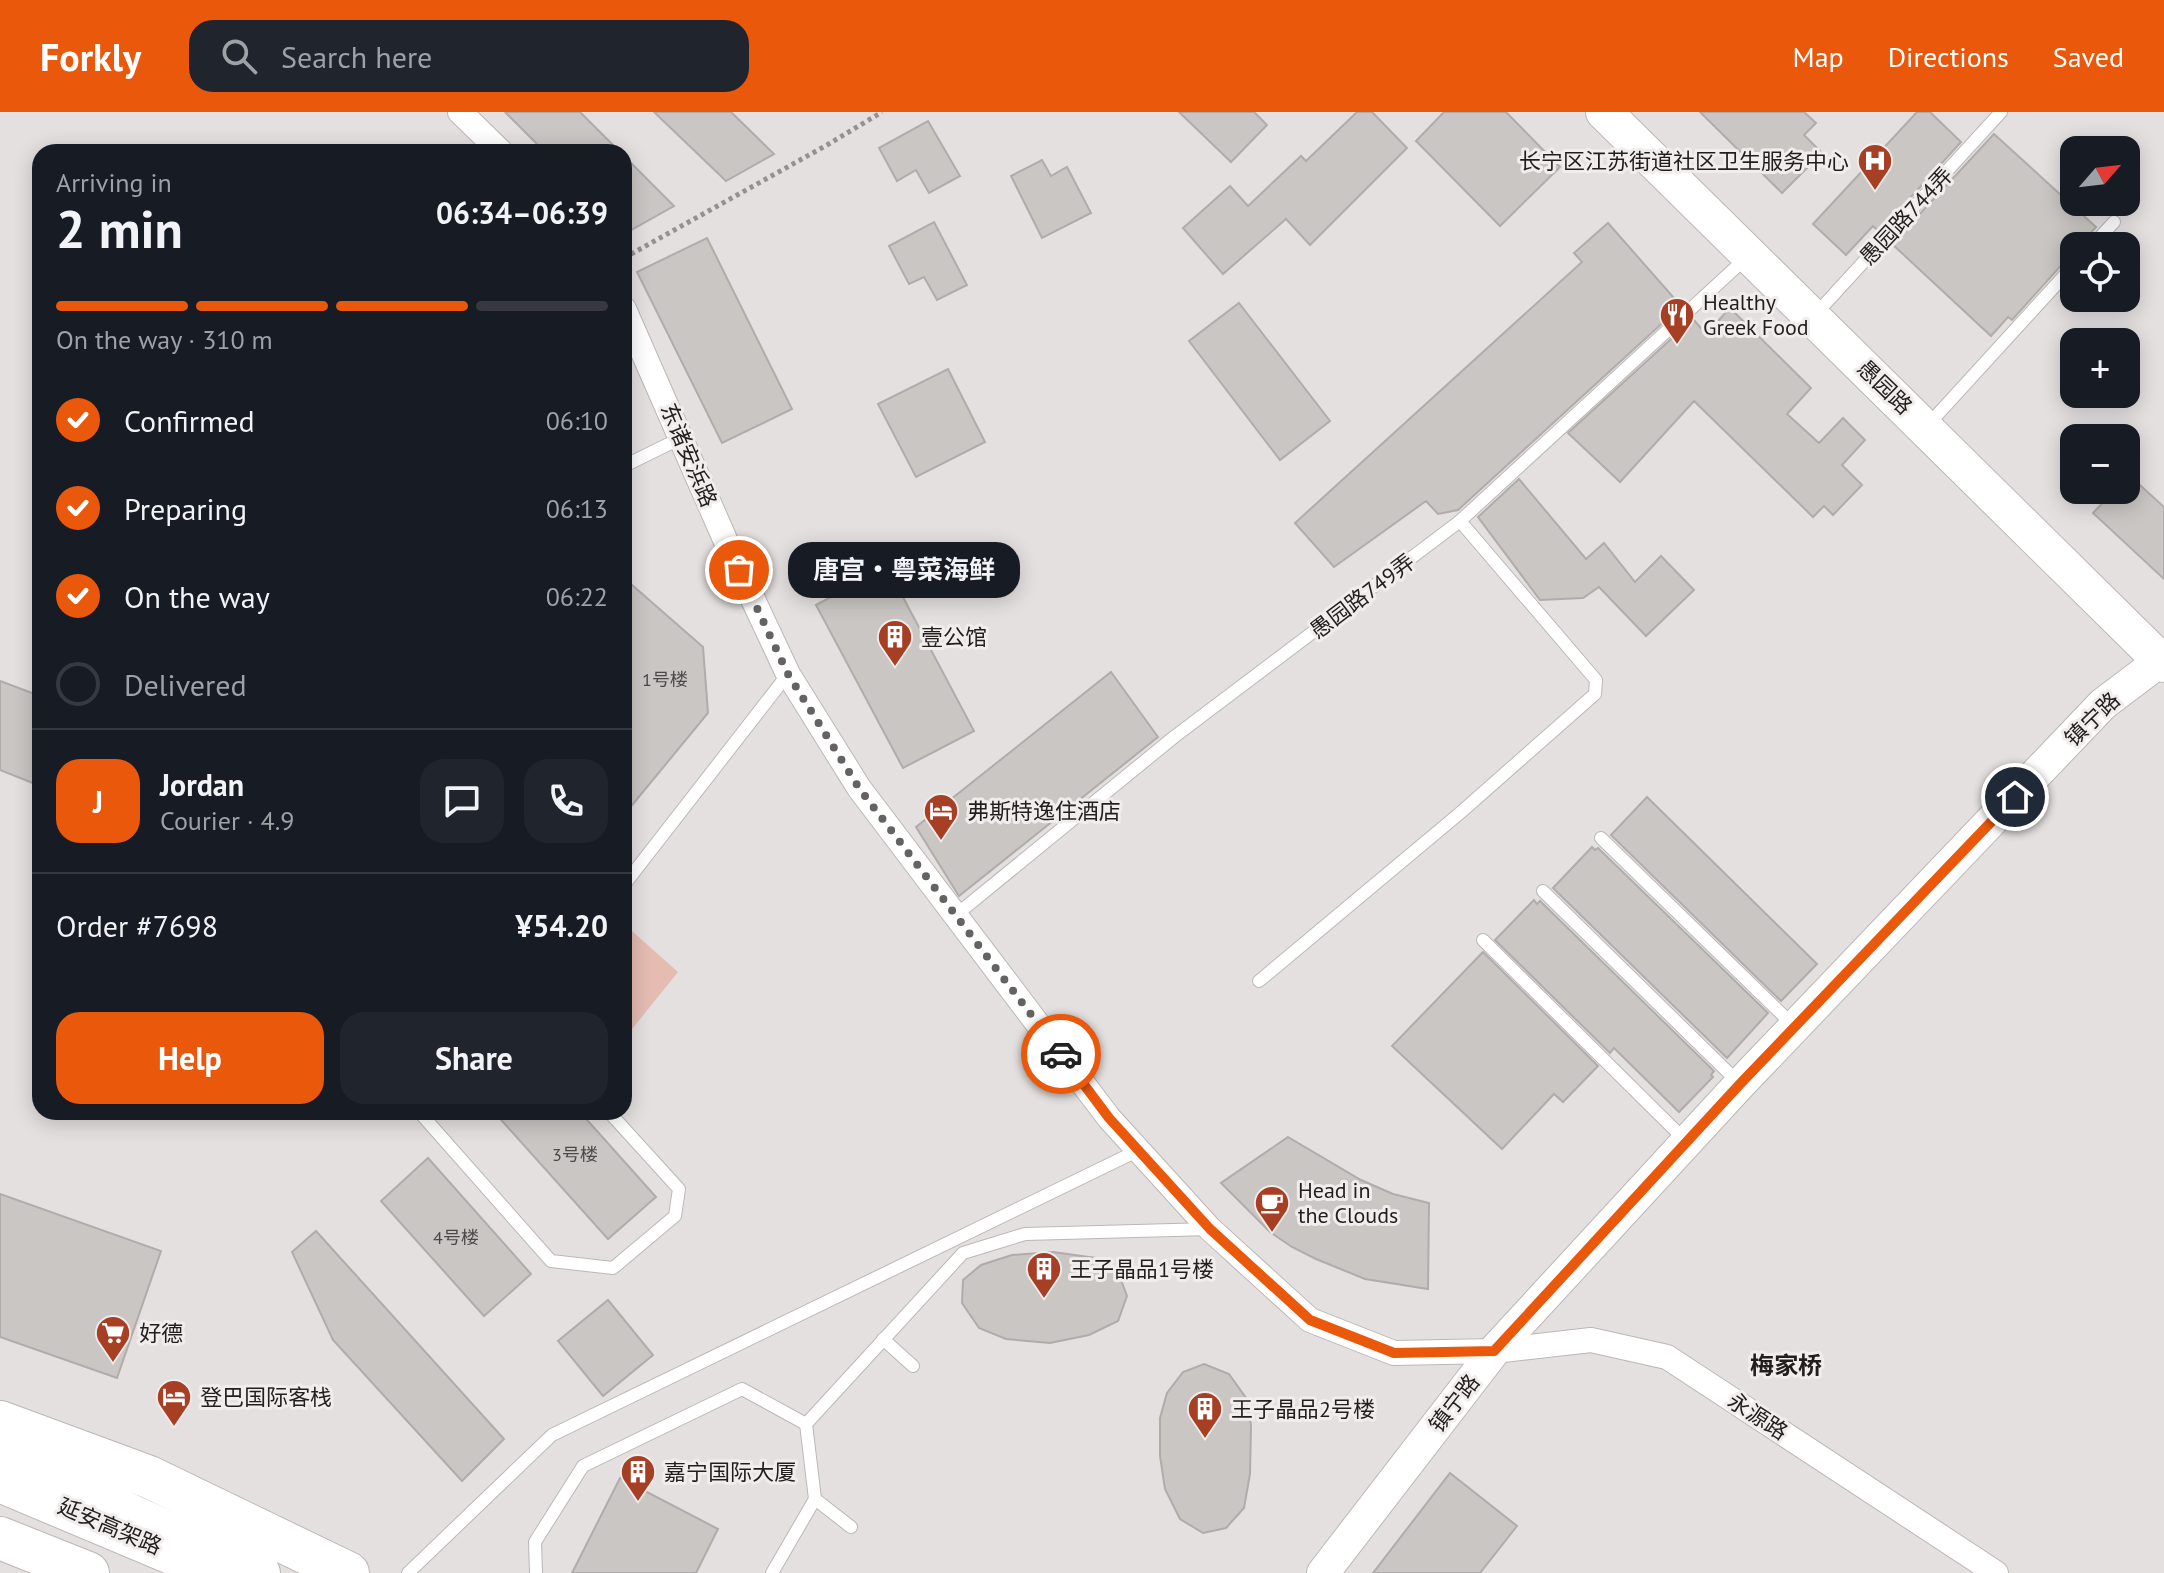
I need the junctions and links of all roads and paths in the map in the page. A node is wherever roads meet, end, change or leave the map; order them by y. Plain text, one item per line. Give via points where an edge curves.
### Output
1 (460, 112) edge
2 (882, 112) edge
3 (1604, 112) edge
4 (2000, 114) edge
5 (493, 144) edge
6 (2114, 222) dead end
7 (2105, 232) edge
8 (632, 254) edge
9 (1749, 255) junction
10 (2060, 280) edge
11 (1813, 317) junction
12 (632, 327) edge
13 (1926, 427) junction
14 (681, 438) junction
15 (632, 462) edge
16 (1460, 521) junction
17 (2163, 661) edge
18 (788, 674) junction
19 (1601, 838) dead end
20 (632, 873) edge
21 (1543, 891) dead end
22 (956, 915) junction
23 (1483, 940) dead end
24 (1259, 981) dead end
25 (1795, 1027) junction
26 (1740, 1084) junction
27 (426, 1120) edge
28 (616, 1120) edge
29 (1687, 1142) junction
30 (1139, 1150) junction
31 (1210, 1229) junction
32 (883, 1339) junction
33 (1494, 1351) junction
34 (913, 1366) dead end
35 (0, 1422) edge
36 (806, 1424) junction
37 (0, 1455) edge
38 (0, 1481) edge
39 (815, 1499) junction
40 (851, 1527) dead end
41 (0, 1538) edge
42 (88, 1573) edge
43 (219, 1573) edge
44 (260, 1573) edge
45 (348, 1573) edge
46 (408, 1573) edge
47 (536, 1573) edge
48 (772, 1573) edge
49 (1323, 1573) edge
50 (1996, 1573) edge

1 - 5 street
2 - 8 path
3 - 9 main road, 愚园路
4 - 11 lane, 愚园路744弄
6 - 7 lane
9 - 11 main road, 愚园路
9 - 16 lane, 愚园路749弄
10 - 13 lane
11 - 13 main road, 愚园路
12 - 14 street, 东诸安浜路
13 - 17 main road, 愚园路
14 - 15 lane
14 - 18 street, 东诸安浜路
16 - 22 lane, 愚园路749弄 via 1174,737
16 - 24 lane via 1596,680 1595,694
17 - 25 street, 镇宁路 via 2103,704
18 - 20 lane
18 - 22 street, 东诸安浜路 via 859,788
19 - 25 lane
21 - 26 lane
22 - 30 street, 东诸安浜路 via 1109,1118
23 - 29 lane
25 - 26 street, 镇宁路
26 - 29 street, 镇宁路
27 - 28 lane via 551,1261 613,1268 675,1216 679,1189
29 - 33 street, 镇宁路
30 - 31 street, 东诸安浜路
30 - 46 lane via 552,1435
31 - 32 lane via 1025,1234 963,1253
31 - 33 street, 东诸安浜路 via 1310,1320 1394,1353
32 - 34 lane
32 - 36 lane
33 - 49 street, 镇宁路
33 - 50 street, 永源路 via 1591,1340 1667,1357
35 - 45 highway via 149,1477
36 - 39 lane
36 - 47 lane via 742,1389 583,1466 535,1542
37 - 44 main road
38 - 43 highway, 延安高架路
39 - 40 lane
39 - 48 lane
41 - 42 highway

